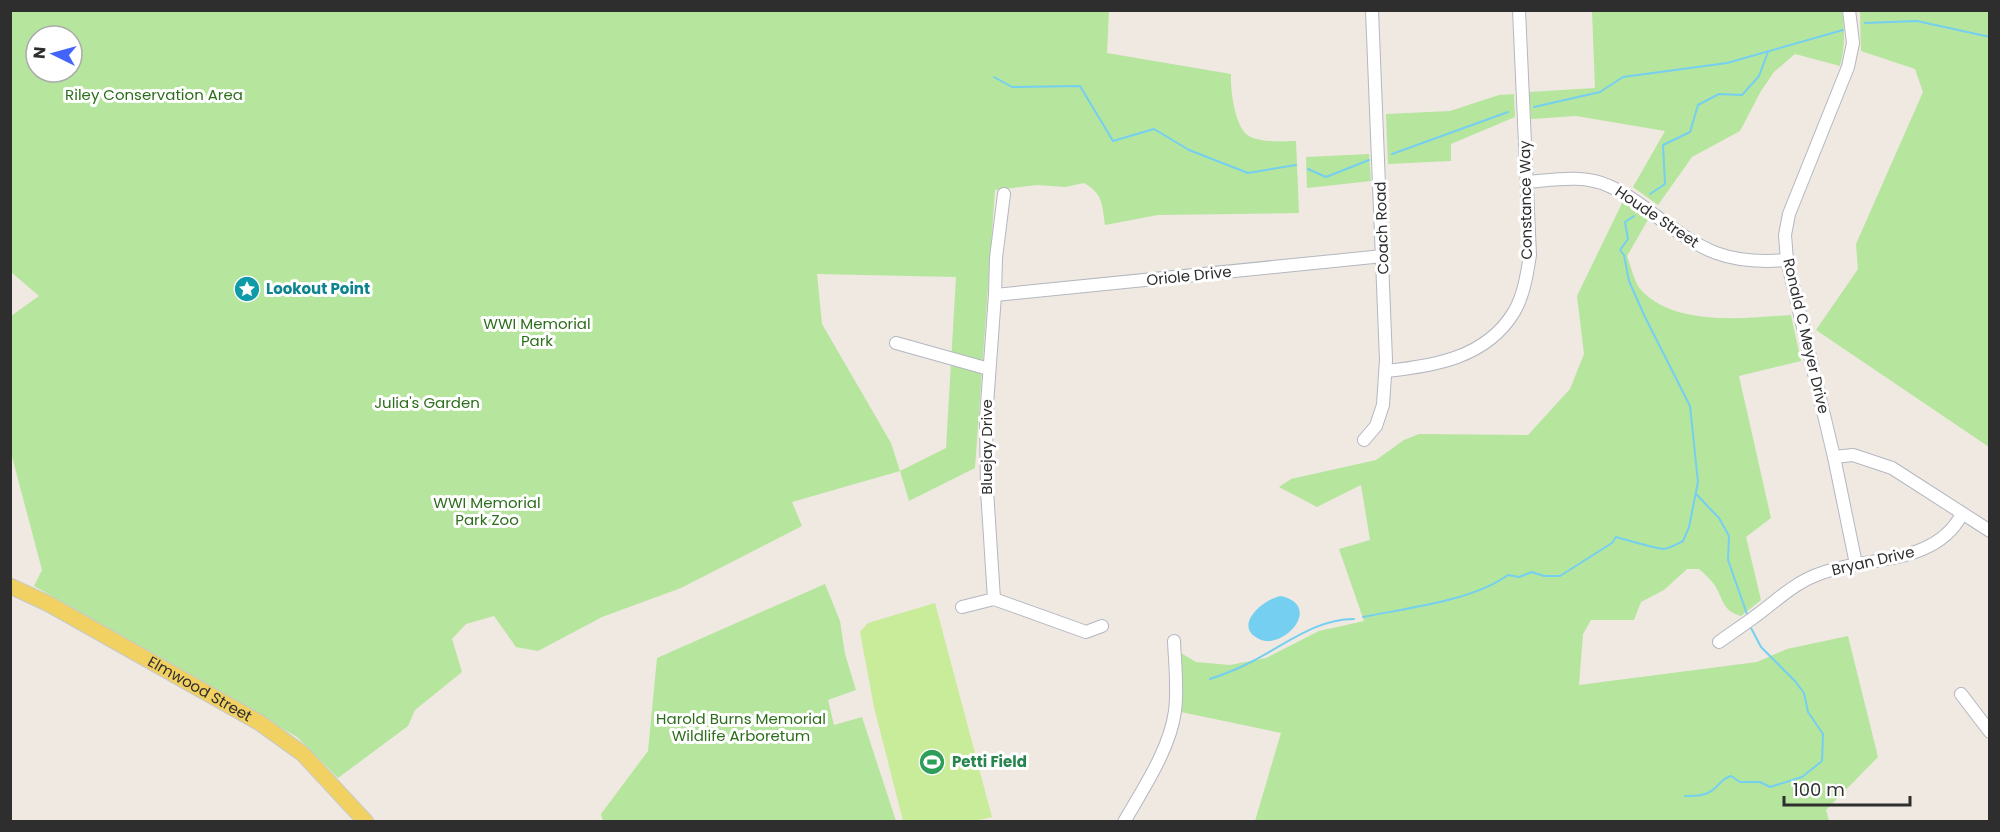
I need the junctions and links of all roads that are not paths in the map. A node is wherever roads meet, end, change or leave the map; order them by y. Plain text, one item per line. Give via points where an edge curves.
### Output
1 (1372, 10) edge
2 (1519, 10) edge
3 (1849, 10) edge
4 (1527, 182) junction
5 (1004, 194) dead end
6 (1383, 256) junction
7 (1787, 260) junction
8 (995, 295) junction
9 (896, 343) dead end
10 (989, 369) junction
11 (1386, 371) junction
12 (1364, 440) dead end
13 (1834, 457) junction
14 (1962, 514) junction
15 (1989, 531) edge
16 (1856, 564) junction
17 (10, 586) edge
18 (994, 598) junction
19 (962, 607) dead end
20 (1102, 626) dead end
21 (1174, 641) dead end
22 (1719, 642) dead end
23 (1961, 694) dead end
24 (1989, 732) edge
25 (366, 822) edge
26 (1124, 822) edge

1 - 6 street, Coach Road
2 - 4 street, Constance Way
3 - 7 street, Ronald C Meyer Drive via 1853,43 1848,67 1789,214 1785,235
4 - 7 street, Houde Street via 1584,179 1608,185 1713,253 1738,260
4 - 11 street, Constance Way via 1530,255 1525,284 1514,311 1500,330 1478,350 1423,367
5 - 8 street, Bluejay Drive
6 - 8 street, Oriole Drive
6 - 11 street, Coach Road
7 - 13 street, Ronald C Meyer Drive
8 - 10 street, Bluejay Drive
9 - 10 street
10 - 18 street, Bluejay Drive via 987,490
11 - 12 street, Coach Road via 1383,405 1376,426
13 - 14 street via 1853,455 1892,468
13 - 16 street, Ronald C Meyer Drive
14 - 15 street
14 - 16 street, Bryan Drive via 1956,526 1923,549 1902,557
16 - 22 street, Bryan Drive via 1813,576 1788,590
17 - 25 main road, Elmwood Street via 260,723 303,754
18 - 19 street
18 - 20 street via 1086,632
21 - 26 street via 1172,726 1161,755
23 - 24 street

